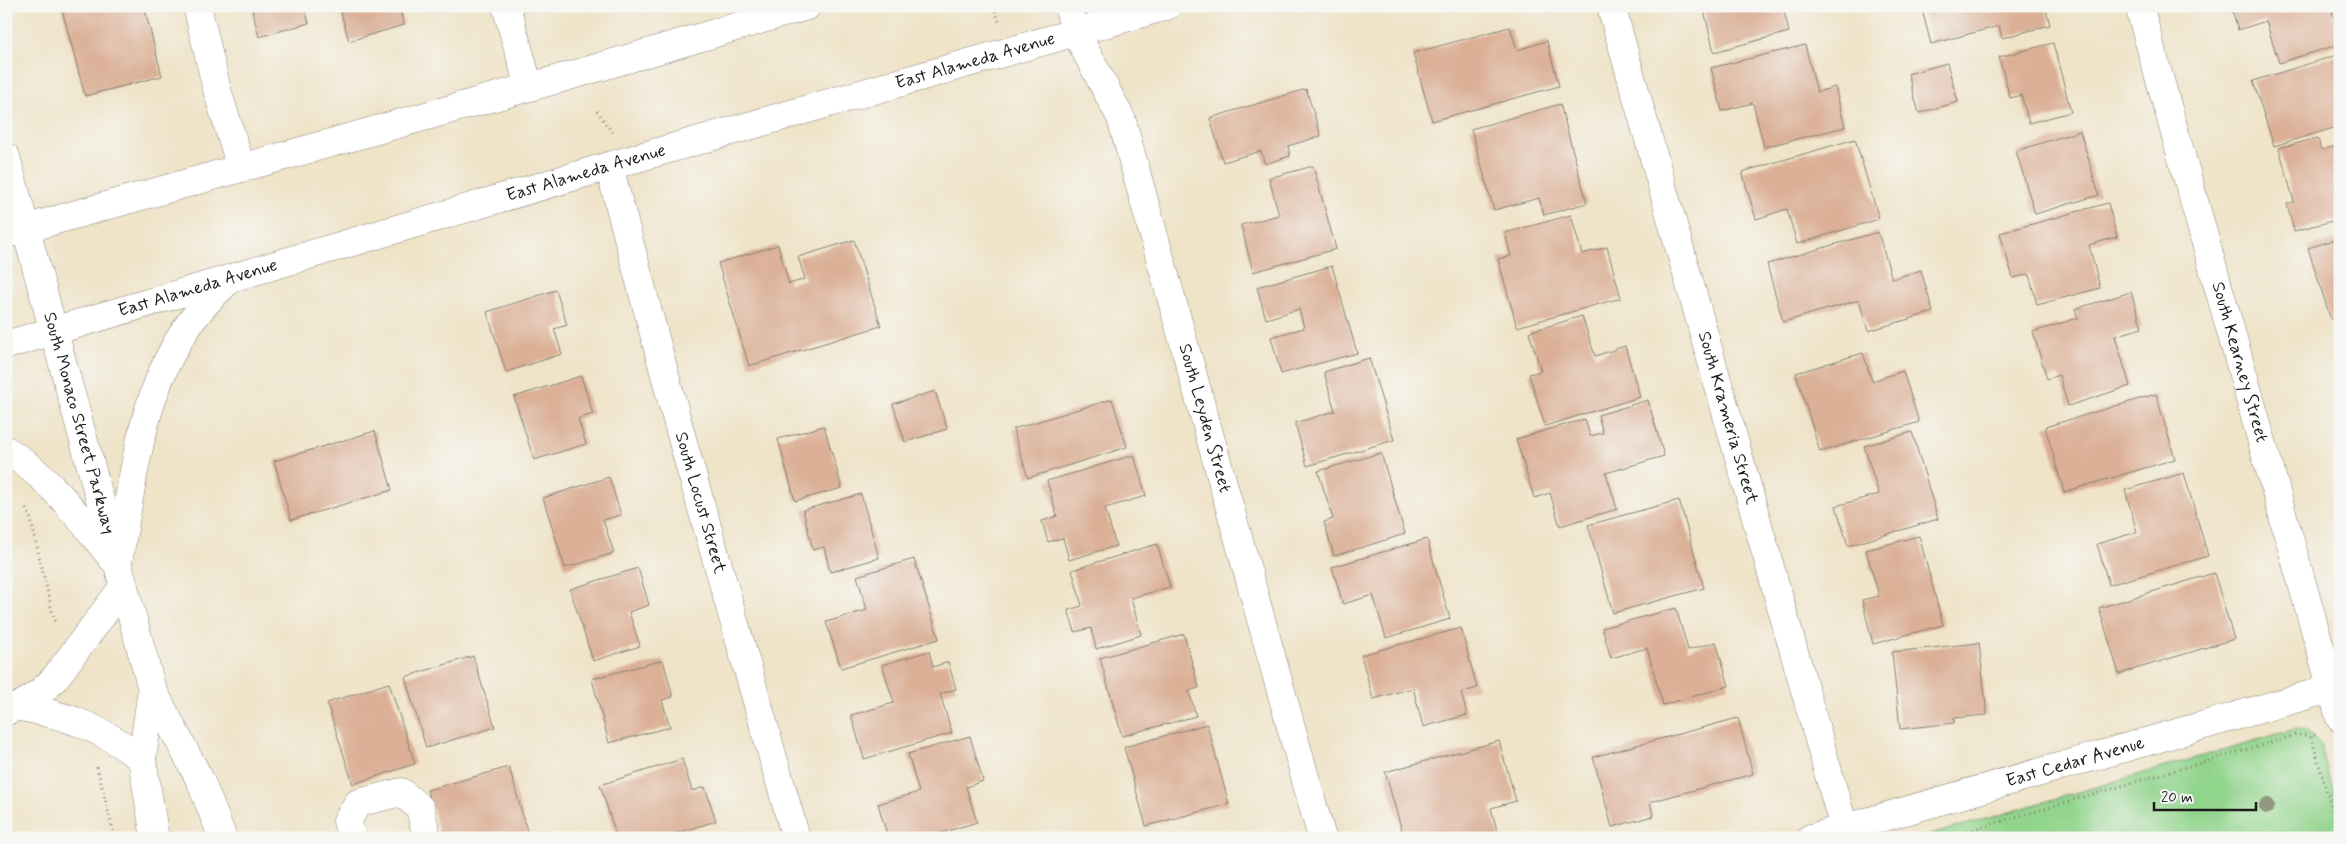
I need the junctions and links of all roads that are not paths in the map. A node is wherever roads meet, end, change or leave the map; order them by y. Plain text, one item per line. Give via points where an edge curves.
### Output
1 (196, 6) edge
2 (506, 6) edge
3 (807, 6) edge
4 (1068, 6) edge
5 (1166, 6) edge
6 (1611, 6) edge
7 (2138, 6) edge
8 (1076, 33) junction
9 (529, 87) junction
10 (6, 157) edge
11 (609, 166) junction
12 (241, 167) junction
13 (16, 231) edge
14 (230, 280) junction
15 (55, 331) junction
16 (6, 344) edge
17 (6, 450) edge
18 (121, 575) junction
19 (2335, 688) edge
20 (152, 689) junction
21 (13, 709) edge
22 (2340, 718) edge
23 (142, 759) junction
24 (1844, 828) junction
25 (155, 838) edge
26 (223, 838) edge
27 (352, 838) edge
28 (427, 838) edge
29 (796, 838) edge
30 (1322, 838) edge
31 (1811, 838) edge

1 - 12 street
2 - 9 street
3 - 9 street
4 - 8 street, South Leyden Street
5 - 8 street, East Alameda Avenue
6 - 24 street, South Krameria Street
7 - 19 street, South Kearney Street
8 - 11 street, East Alameda Avenue
8 - 30 street, South Leyden Street via 1122,118
9 - 12 street
10 - 13 street, South Monaco Street Parkway
11 - 14 street, East Alameda Avenue
11 - 29 street, South Locust Street via 684,446
12 - 13 street
13 - 15 street, South Monaco Street Parkway
14 - 15 street, East Alameda Avenue
14 - 18 street via 192,319 172,348 158,380 140,443
15 - 16 street, East Alameda Avenue
15 - 18 street, South Monaco Street Parkway
17 - 18 street via 55,490
18 - 20 street, South Monaco Street Parkway
18 - 21 street via 55,678 43,691
19 - 22 street, South Kearney Street
19 - 24 street, East Cedar Avenue
20 - 23 street, South Monaco Street Parkway
20 - 26 street, South Monaco Street Parkway via 200,780
21 - 23 street via 67,716 115,739
23 - 25 street, South Monaco Street Parkway
24 - 31 street, East Cedar Avenue
27 - 28 street via 347,821 358,803 401,792 420,808

